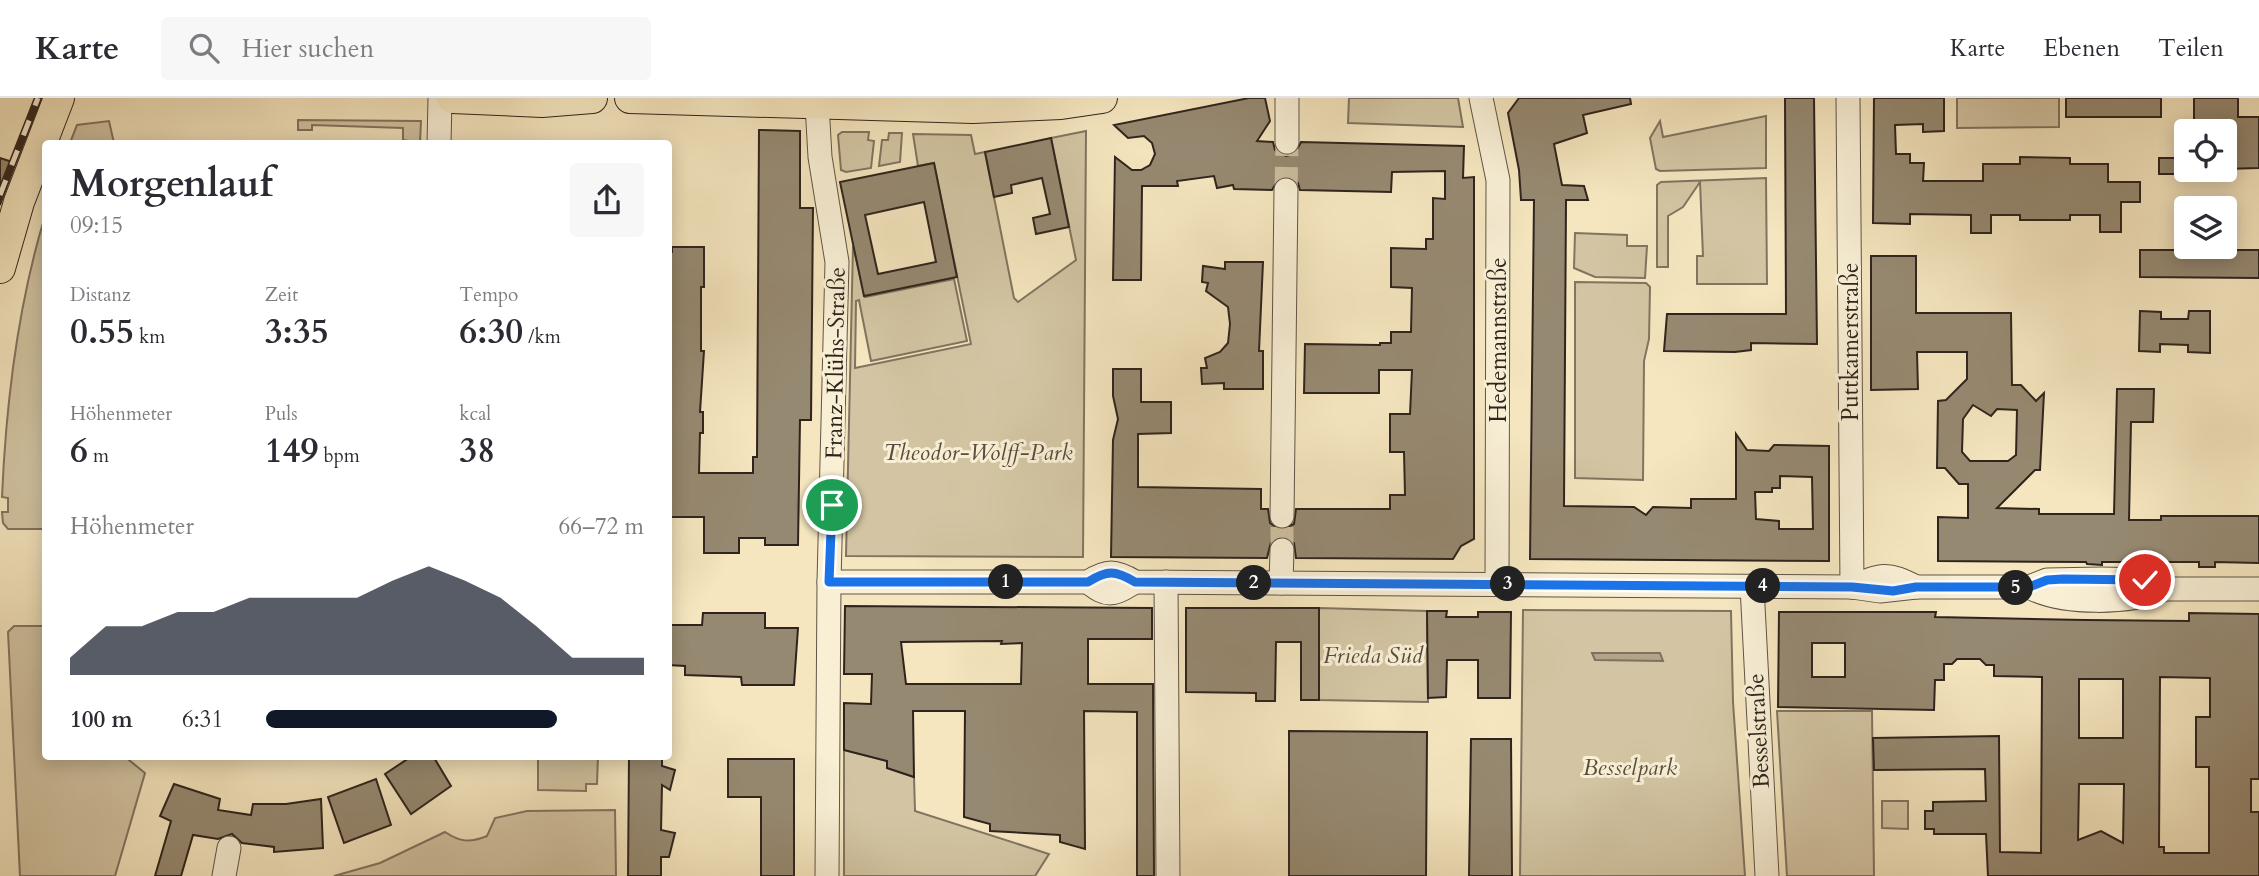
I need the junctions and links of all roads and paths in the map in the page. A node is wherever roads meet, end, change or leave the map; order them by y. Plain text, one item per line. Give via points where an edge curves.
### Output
1 (59, 98) edge
2 (440, 98) edge
3 (452, 98) edge
4 (592, 98) edge
5 (630, 98) edge
6 (1102, 98) edge
7 (1287, 98) edge
8 (1481, 98) edge
9 (1848, 98) edge
10 (817, 104) junction
11 (43, 140) edge
12 (439, 140) edge
13 (42, 142) edge
14 (1287, 142) tunnel mouth
15 (1286, 190) tunnel mouth
16 (0, 268) edge
17 (1282, 516) tunnel mouth
18 (1282, 550) tunnel mouth
19 (829, 582) junction
20 (1166, 582) junction
21 (1281, 583) junction
22 (1497, 584) junction
23 (1752, 586) junction
24 (1852, 587) junction
25 (2259, 589) edge
26 (229, 848) dead end
27 (224, 876) edge
28 (827, 876) edge
29 (1168, 876) edge
30 (1767, 876) edge

1 - 11 main road
2 - 12 street
3 - 4 main road via 542,102
5 - 10 main road
6 - 10 main road via 973,108
7 - 14 street
8 - 22 street, Hedemannstraße via 1498,180
9 - 24 street, Puttkamerstraße
10 - 19 street, Franz-Klühs-Straße via 820,157 838,262
13 - 16 main road
15 - 17 street
18 - 21 street
19 - 20 street via 1088,582 1104,571 1135,582
19 - 28 street, Franz-Klühs-Straße
20 - 21 street
20 - 29 street
21 - 22 street
22 - 23 street
23 - 24 street
23 - 30 street, Besselstraße
24 - 25 street via 1880,575 1893,575 1916,587 2029,587 2047,580 2088,579 2145,580 2165,589
26 - 27 street

